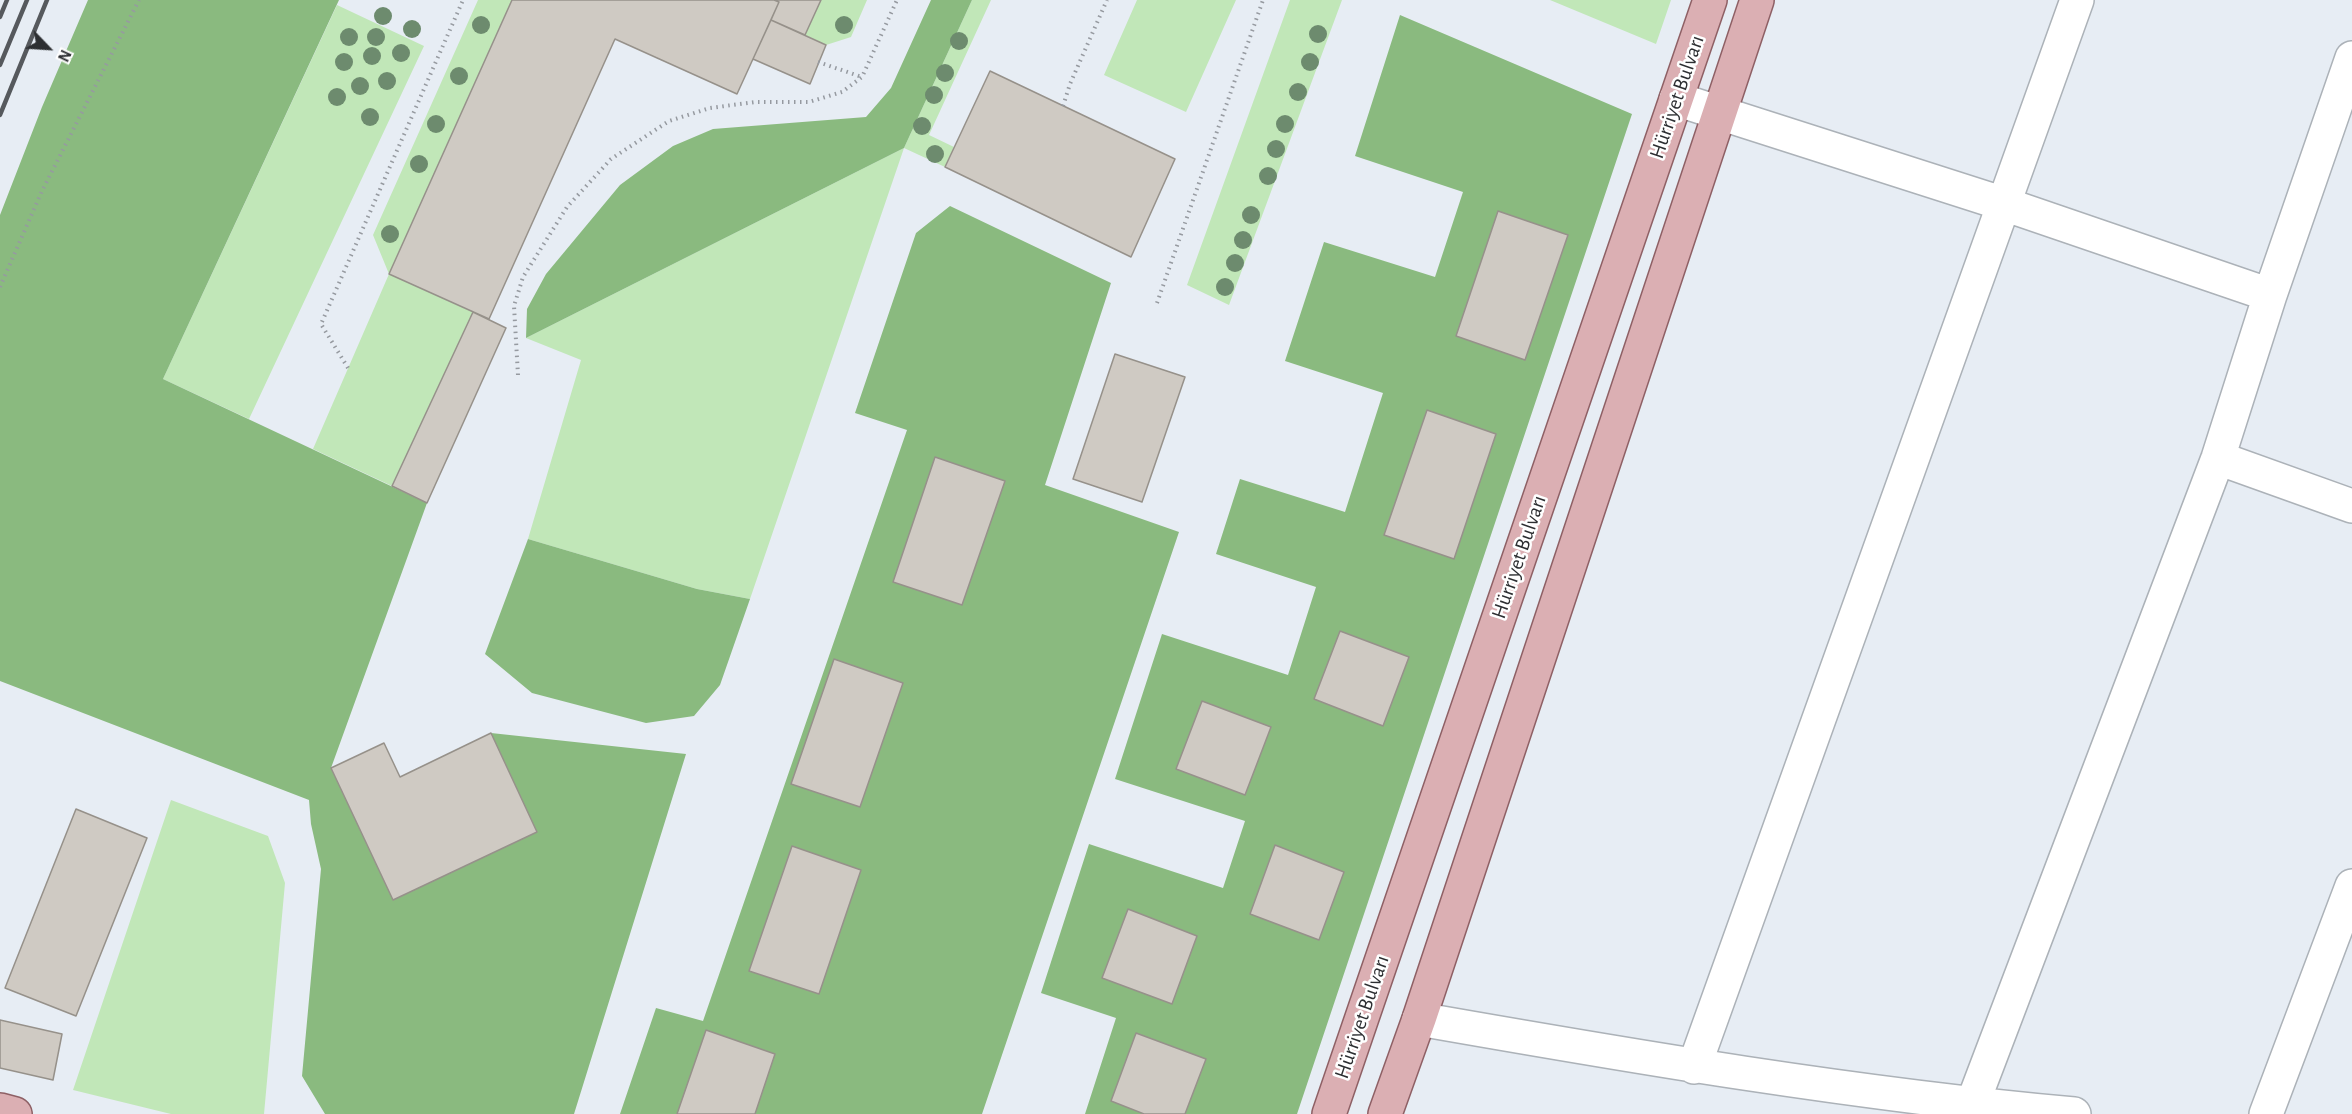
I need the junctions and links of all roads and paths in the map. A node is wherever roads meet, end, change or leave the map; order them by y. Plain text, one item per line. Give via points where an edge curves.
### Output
1 (139, 0) edge
2 (463, 0) edge
3 (897, 0) edge
4 (1107, 0) edge
5 (1263, 0) edge
6 (1710, 0) edge
7 (1757, 0) edge
8 (2077, 0) edge
9 (2352, 58) edge
10 (818, 62) dead end
11 (862, 77) junction
12 (1676, 99) junction
13 (1063, 106) dead end
14 (1719, 111) junction
15 (2004, 204) junction
16 (0, 287) edge
17 (2270, 295) junction
18 (1157, 303) dead end
19 (348, 368) dead end
20 (518, 375) dead end
21 (2217, 458) junction
22 (2352, 506) edge
23 (2352, 886) edge
24 (1419, 1019) junction
25 (1694, 1067) junction
26 (1972, 1105) junction
27 (0, 1110) edge
28 (15, 1114) edge
29 (1329, 1114) edge
30 (1385, 1114) edge
31 (2074, 1114) edge
32 (2266, 1114) edge

1 - 16 path via 42,191
2 - 19 path via 321,324
3 - 11 path
4 - 13 path
5 - 18 path
6 - 12 main road, Hürriyet Bulvarı
7 - 14 main road
8 - 15 street
9 - 17 street
10 - 11 path
11 - 20 path via 842,92 809,102 755,102 710,108 669,121 611,159 567,207 523,277 514,306
12 - 14 street
12 - 29 main road, Hürriyet Bulvarı
14 - 15 street
14 - 24 main road
15 - 17 street
15 - 25 street
17 - 21 street
21 - 22 street
21 - 26 street
23 - 32 street
24 - 25 street
24 - 30 main road
25 - 26 street
26 - 31 street
27 - 28 main road

